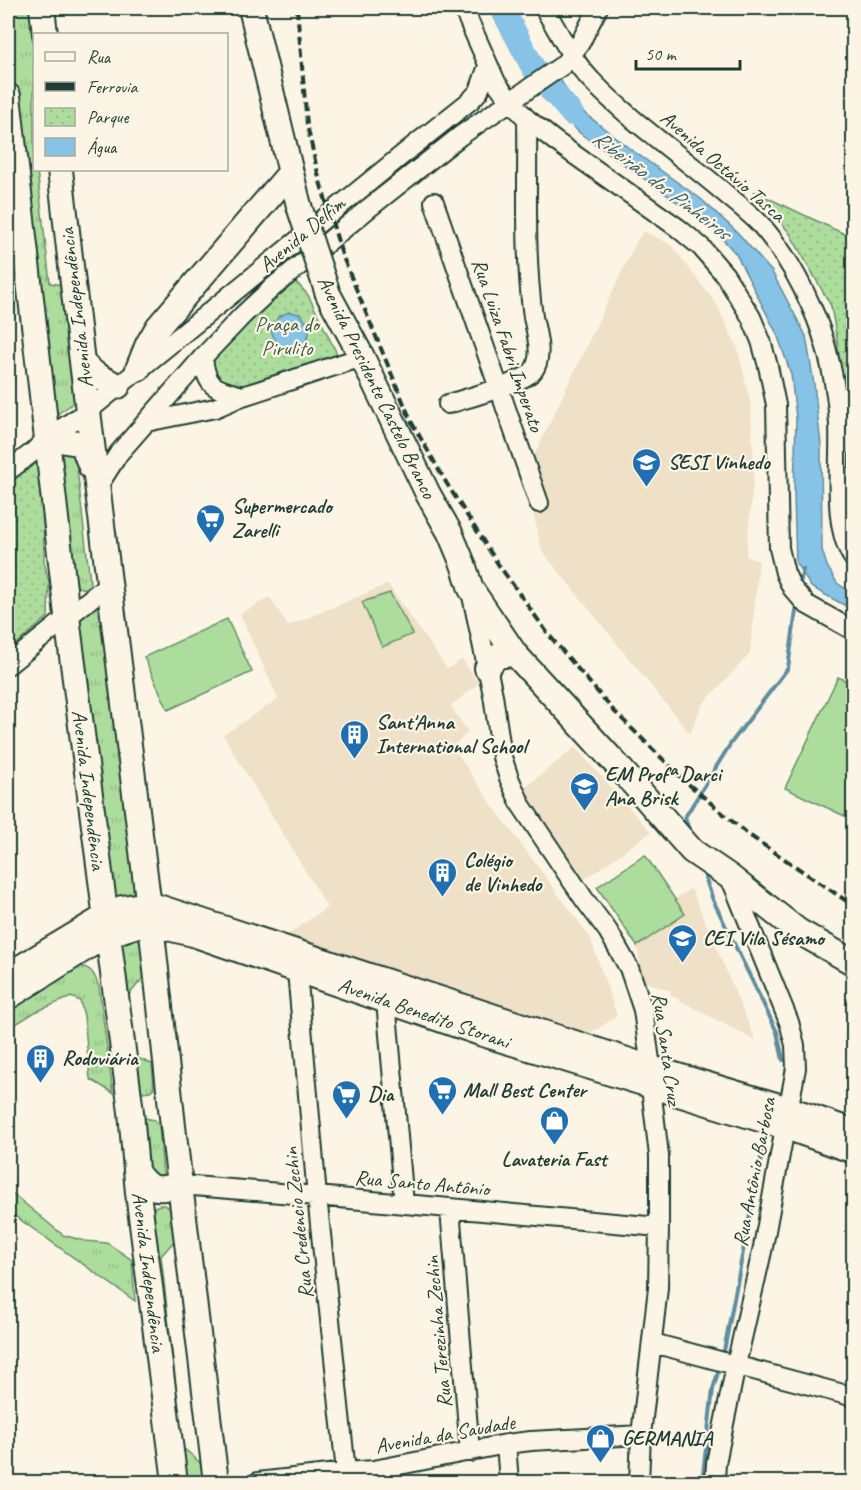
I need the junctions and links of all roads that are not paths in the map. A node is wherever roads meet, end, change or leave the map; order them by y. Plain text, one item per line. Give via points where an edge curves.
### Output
1 (42, 8) edge
2 (251, 8) edge
3 (463, 8) edge
4 (544, 8) edge
5 (596, 12) edge
6 (556, 28) junction
7 (45, 33) edge
8 (567, 60) junction
9 (488, 66) junction
10 (8, 96) edge
11 (518, 97) junction
12 (527, 119) junction
13 (60, 171) edge
14 (290, 173) junction
15 (434, 202) dead end
16 (203, 357) junction
17 (362, 357) junction
18 (82, 362) junction
19 (138, 369) junction
20 (118, 386) junction
21 (499, 388) junction
22 (243, 396) junction
23 (448, 404) dead end
24 (88, 411) junction
25 (146, 422) junction
26 (47, 438) junction
27 (8, 471) edge
28 (98, 486) junction
29 (539, 503) dead end
30 (854, 559) edge
31 (110, 583) junction
32 (471, 589) junction
33 (68, 618) junction
34 (854, 632) edge
35 (515, 654) junction
36 (8, 665) edge
37 (488, 668) junction
38 (730, 877) junction
39 (150, 914) junction
40 (106, 926) junction
41 (296, 961) junction
42 (854, 963) edge
43 (8, 975) edge
44 (385, 991) junction
45 (8, 997) edge
46 (651, 1077) junction
47 (131, 1112) junction
48 (787, 1118) junction
49 (854, 1132) edge
50 (174, 1135) junction
51 (854, 1151) edge
52 (136, 1171) junction
53 (181, 1185) junction
54 (317, 1196) junction
55 (404, 1204) junction
56 (450, 1209) junction
57 (659, 1227) junction
58 (652, 1342) junction
59 (736, 1365) junction
60 (854, 1397) edge
61 (641, 1435) junction
62 (507, 1444) junction
63 (470, 1452) junction
64 (345, 1472) junction
65 (375, 1476) edge
66 (175, 1482) edge
67 (216, 1482) edge
68 (258, 1482) edge
69 (509, 1482) edge
70 (639, 1482) edge
71 (715, 1482) edge

1 - 7 main road
2 - 14 main road, Avenida Presidente Castelo Branco
3 - 9 street
4 - 6 street, Avenida Octávio Tasca
5 - 6 street via 574,26
5 - 8 street
6 - 8 street, Avenida Octávio Tasca
8 - 11 street, Avenida Delfim
8 - 30 street, Avenida Octávio Tasca via 759,223 788,261 813,308 832,372 839,425 840,524
9 - 11 street via 496,82
9 - 19 street, Avenida Delfim via 479,91 471,100
10 - 26 main road, Avenida Independência
11 - 12 street
11 - 16 street, Avenida Delfim via 460,136 272,288
12 - 21 street via 530,292 537,361 527,376
12 - 34 street via 678,228 725,275 751,316 777,405 779,548 785,573 806,604
13 - 18 main road, Avenida Independência
14 - 17 main road, Avenida Presidente Castelo Branco, bridge via 328,294
14 - 19 main road via 158,327
15 - 21 street, Rua Luiza Fabri Imperato
16 - 22 street via 211,384
16 - 25 street, Avenida Delfim
17 - 22 street
17 - 32 main road, Avenida Presidente Castelo Branco via 450,533
18 - 20 main road via 95,375
18 - 24 main road, Avenida Independência
19 - 20 street, Avenida Delfim
20 - 24 street, Avenida Delfim
21 - 23 street
21 - 29 street, Rua Luiza Fabri Imperato
22 - 25 street via 215,408
24 - 26 street, Avenida Delfim
24 - 28 main road, Avenida Independência
25 - 28 street, Avenida Delfim
26 - 27 street, Avenida Delfim
26 - 28 main road via 83,447
26 - 33 main road, Avenida Independência
28 - 31 main road, Avenida Independência
31 - 33 street
31 - 39 main road, Avenida Independência
32 - 35 main road, Avenida Presidente Castelo Branco
32 - 37 street, Rua Santa Cruz
33 - 36 street
33 - 40 main road, Avenida Independência
35 - 37 main road via 494,658
35 - 38 main road, Avenida Presidente Castelo Branco via 692,851
37 - 46 street, Rua Santa Cruz via 509,778 521,805 608,931 629,969 643,1010
38 - 42 main road, Avenida Presidente Castelo Branco via 798,931
38 - 48 street, Rua Antônio Barbosa via 795,1045 796,1068
39 - 40 main road, Avenida Benedito Storani via 137,925
39 - 41 main road, Avenida Benedito Storani via 193,934
39 - 50 main road, Avenida Independência
40 - 43 main road, Avenida Benedito Storani
40 - 45 main road, Avenida Benedito Storani
40 - 47 main road, Avenida Independência
41 - 44 main road, Avenida Benedito Storani
41 - 54 street, Rua Credencio Zechin
44 - 46 main road, Avenida Benedito Storani
44 - 55 street
46 - 48 main road, Avenida Benedito Storani
46 - 57 street, Rua Santa Cruz via 659,1156
47 - 50 main road via 159,1115
47 - 52 main road, Avenida Independência
48 - 49 main road, Avenida Benedito Storani
48 - 51 main road, Avenida Benedito Storani
48 - 59 street, Rua Antônio Barbosa
50 - 53 main road, Avenida Independência
52 - 53 main road via 147,1186
52 - 66 main road, Avenida Independência
53 - 54 street, Rua Santo Antônio
53 - 67 main road, Avenida Independência
54 - 55 street, Rua Santo Antônio
54 - 64 street, Rua Credencio Zechin
55 - 56 street, Rua Santo Antônio
56 - 57 street, Rua Santo Antônio
56 - 63 street, Rua Terezinha Zechin
57 - 58 street, Rua Santa Cruz
58 - 59 street
58 - 61 street, Rua Santa Cruz
59 - 60 street
59 - 71 street, Rua Antônio Barbosa
61 - 62 street, Avenida da Saudade
61 - 70 street, Rua Santa Cruz
62 - 63 street, Avenida da Saudade
62 - 69 street
63 - 65 street, Avenida da Saudade
64 - 65 street, Avenida da Saudade
64 - 68 street, Avenida da Saudade

